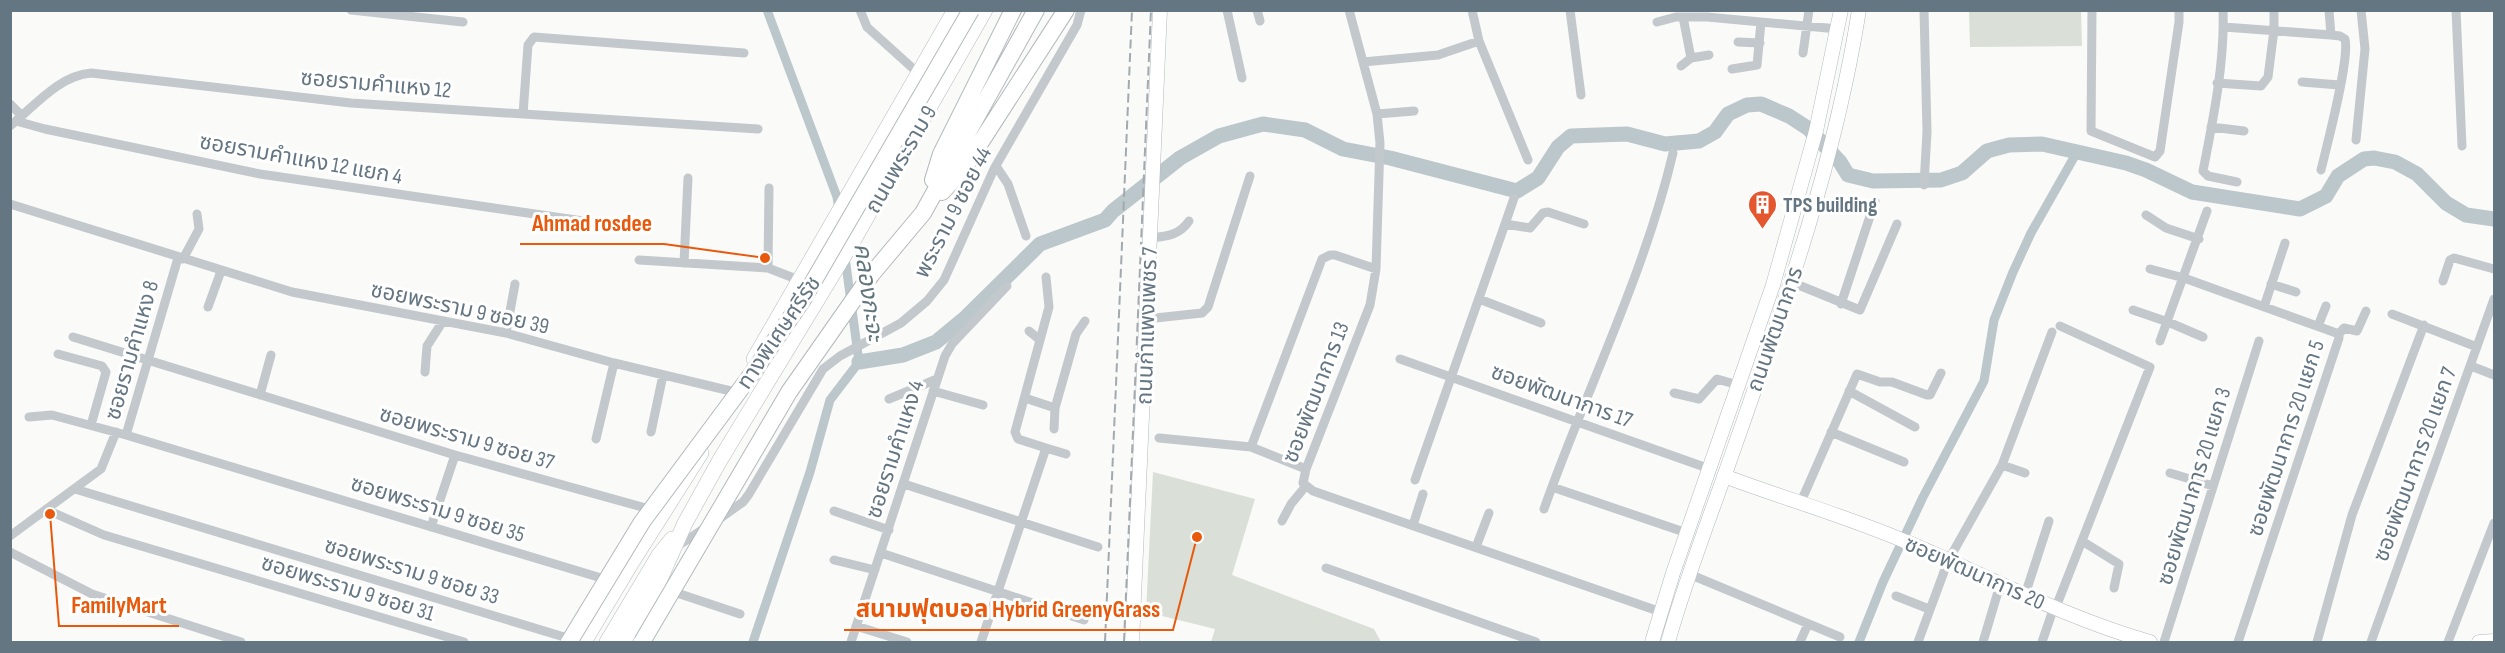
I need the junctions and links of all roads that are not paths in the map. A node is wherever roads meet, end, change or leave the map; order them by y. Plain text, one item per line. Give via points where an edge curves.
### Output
1 (351, 10) edge
2 (860, 10) edge
3 (955, 10) edge
4 (971, 10) edge
5 (985, 10) edge
6 (1013, 10) edge
7 (1036, 10) edge
8 (1066, 10) edge
9 (1081, 10) edge
10 (1160, 10) edge
11 (1227, 10) edge
12 (1257, 10) edge
13 (1349, 10) edge
14 (1472, 10) edge
15 (1570, 10) edge
16 (1751, 10) edge
17 (1809, 10) edge
18 (1859, 10) edge
19 (1924, 10) edge
20 (2092, 10) edge
21 (2179, 10) edge
22 (2223, 10) edge
23 (2274, 10) edge
24 (2329, 10) edge
25 (2361, 10) edge
26 (2456, 10) edge
27 (1683, 17) junction
28 (1841, 17) edge
29 (1260, 21) dead end
30 (463, 22) dead end
31 (1657, 22) dead end
32 (1757, 22) junction
33 (1808, 27) junction
34 (2224, 27) junction
35 (2274, 30) junction
36 (2331, 35) junction
37 (1479, 41) junction
38 (1738, 42) dead end
39 (1760, 43) junction
40 (744, 53) dead end
41 (1803, 53) dead end
42 (1709, 55) dead end
43 (1691, 58) junction
44 (1363, 62) junction
45 (1681, 66) dead end
46 (1732, 69) dead end
47 (1242, 78) dead end
48 (914, 80) junction
49 (2217, 82) junction
50 (2302, 82) dead end
51 (2339, 85) junction
52 (1581, 95) dead end
53 (933, 101) junction
54 (10, 104) edge
55 (1413, 111) dead end
56 (523, 114) junction
57 (1377, 114) junction
58 (16, 121) edge
59 (2211, 127) junction
60 (758, 129) dead end
61 (2244, 131) dead end
62 (2356, 140) dead end
63 (2462, 146) dead end
64 (1673, 153) dead end
65 (1528, 160) dead end
66 (996, 166) junction
67 (2321, 170) dead end
68 (1250, 176) dead end
69 (688, 178) dead end
70 (2237, 182) dead end
71 (1924, 184) dead end
72 (769, 188) dead end
73 (1514, 198) dead end
74 (1875, 201) dead end
75 (10, 204) edge
76 (2207, 211) dead end
77 (923, 213) junction
78 (197, 214) dead end
79 (2146, 216) dead end
80 (583, 221) dead end
81 (1189, 221) dead end
82 (1505, 224) junction
83 (1584, 224) dead end
84 (1897, 224) dead end
85 (1026, 236) dead end
86 (1150, 238) junction
87 (2199, 239) junction
88 (2285, 243) dead end
89 (180, 259) junction
90 (639, 260) dead end
91 (684, 263) junction
92 (768, 268) junction
93 (1376, 269) junction
94 (2150, 269) dead end
95 (2494, 269) edge
96 (221, 272) junction
97 (1046, 277) dead end
98 (2184, 278) junction
99 (799, 280) junction
100 (2443, 281) dead end
101 (1791, 282) junction
102 (515, 284) dead end
103 (2271, 284) junction
104 (1007, 286) dead end
105 (2296, 292) dead end
106 (1479, 298) junction
107 (2494, 299) edge
108 (1840, 304) junction
109 (2326, 306) dead end
110 (208, 307) dead end
111 (2264, 308) junction
112 (2133, 310) dead end
113 (2366, 311) dead end
114 (2392, 314) dead end
115 (1146, 319) junction
116 (443, 321) junction
117 (1085, 321) dead end
118 (2168, 322) junction
119 (1541, 323) dead end
120 (2424, 325) junction
121 (2318, 326) junction
122 (1029, 332) dead end
123 (506, 333) junction
124 (2339, 334) junction
125 (73, 337) dead end
126 (2202, 337) dead end
127 (1040, 340) junction
128 (2160, 341) dead end
129 (2259, 341) dead end
130 (2478, 346) junction
131 (58, 354) dead end
132 (272, 355) dead end
133 (1400, 359) dead end
134 (147, 360) junction
135 (614, 363) junction
136 (2471, 366) junction
137 (425, 372) dead end
138 (1941, 373) dead end
139 (663, 375) junction
140 (2494, 375) edge
141 (1451, 376) junction
142 (937, 379) junction
143 (1738, 385) junction
144 (933, 390) junction
145 (735, 392) junction
146 (1849, 392) junction
147 (1674, 393) dead end
148 (260, 395) junction
149 (1024, 398) junction
150 (889, 399) dead end
151 (983, 405) dead end
152 (1055, 408) junction
153 (29, 417) dead end
154 (1576, 422) junction
155 (91, 425) junction
156 (1916, 427) dead end
157 (1054, 429) dead end
158 (651, 432) dead end
159 (1831, 432) junction
160 (121, 434) junction
161 (1159, 438) dead end
162 (596, 439) dead end
163 (1251, 447) junction
164 (1046, 448) junction
165 (1066, 454) dead end
166 (455, 455) junction
167 (1904, 462) dead end
168 (2002, 465) junction
169 (1306, 469) junction
170 (1710, 469) junction
171 (2025, 473) dead end
172 (2170, 473) dead end
173 (1724, 476) junction
174 (1415, 480) dead end
175 (904, 484) junction
176 (2213, 486) junction
177 (1305, 487) junction
178 (1552, 487) junction
179 (75, 489) junction
180 (1423, 494) dead end
181 (1800, 504) junction
182 (668, 507) junction
183 (1544, 509) dead end
184 (47, 510) junction
185 (834, 511) dead end
186 (1489, 513) dead end
187 (1022, 520) junction
188 (1282, 521) dead end
189 (2049, 521) dead end
190 (685, 523) junction
191 (2494, 523) edge
192 (1413, 525) junction
193 (431, 527) junction
194 (889, 530) junction
195 (1687, 533) junction
196 (10, 536) edge
197 (2082, 541) junction
198 (1098, 547) dead end
199 (1476, 547) junction
200 (674, 548) junction
201 (10, 552) edge
202 (881, 553) junction
203 (834, 560) dead end
204 (1948, 561) junction
205 (1326, 568) dead end
206 (875, 570) junction
207 (1689, 574) junction
208 (619, 583) junction
209 (2000, 585) junction
210 (657, 586) junction
211 (2114, 588) dead end
212 (999, 591) junction
213 (2025, 595) junction
214 (1896, 596) dead end
215 (2055, 607) junction
216 (1929, 609) junction
217 (1661, 612) junction
218 (740, 615) dead end
219 (1084, 620) dead end
220 (1808, 624) junction
221 (856, 626) junction
222 (1840, 637) dead end
223 (241, 642) edge
224 (464, 642) edge
225 (569, 642) edge
226 (592, 642) edge
227 (623, 642) edge
228 (642, 642) edge
229 (851, 642) edge
230 (907, 642) edge
231 (981, 642) edge
232 (1132, 642) edge
233 (1536, 642) edge
234 (1652, 642) edge
235 (1668, 642) edge
236 (1800, 642) edge
237 (1917, 642) edge
238 (1983, 642) edge
239 (2042, 642) edge
240 (2150, 642) edge
241 (2164, 642) edge
242 (2238, 642) edge
243 (2317, 642) edge
244 (2371, 642) edge
245 (2448, 642) edge

1 - 30 street
2 - 48 street via 867,27
3 - 48 main road, ถนนพระราม 9
4 - 225 highway, ทางพิเศษศรีรัช, bridge via 802,301 642,522
5 - 53 main road, ถนนพระราม 9
6 - 77 highway via 941,154
7 - 77 highway, ทางพิเศษศรีรัช
8 - 77 highway via 964,168
9 - 66 street, พระราม 9 ซอย 44 via 1077,25
10 - 86 main road, ถนนกำแพงเพชร 7
11 - 47 street
12 - 29 street
13 - 44 street, ซอยพัฒนาการ 13
14 - 37 street
15 - 52 street
16 - 32 street
17 - 33 street
18 - 101 main road, ถนนพัฒนาการ via 1832,140
19 - 71 street
20 - 21 street via 2091,131 2154,157 2160,151
22 - 34 street
23 - 35 street
24 - 36 street
25 - 62 street via 2365,49
26 - 63 street
27 - 31 street
27 - 32 street
27 - 43 street
28 - 33 street
28 - 143 main road, ถนนพัฒนาการ via 1809,158 1773,285
32 - 33 street
32 - 39 street
33 - 41 street
34 - 35 street
34 - 49 street
35 - 36 street
35 - 49 street via 2265,84
36 - 51 street via 2343,37 2346,43
37 - 44 street via 1438,55
37 - 65 street
38 - 39 street
39 - 46 street via 1757,65
40 - 56 street via 534,37 528,45
42 - 43 street
43 - 45 street
44 - 57 street, ซอยพัฒนาการ 13
48 - 53 main road
48 - 99 main road, ถนนพระราม 9
49 - 59 street
50 - 51 street
51 - 67 street
53 - 190 main road, ถนนพระราม 9
54 - 58 street
55 - 57 street
56 - 58 street, ซอยรามคำแหง 12 via 351,103 92,73 70,78
56 - 60 street, ซอยรามคำแหง 12
57 - 93 street, ซอยพัฒนาการ 13 via 1380,168
58 - 80 street, ซอยรามคำแหง 12 แยก 4 via 261,174
59 - 61 street
59 - 70 street via 2204,174
64 - 154 street via 1662,200 1635,275
66 - 85 street via 1008,184
66 - 200 street, พระราม 9 ซอย 44 via 944,280 927,301 901,323 823,369 750,494
68 - 115 street via 1208,308 1202,313
69 - 91 street
72 - 92 street
73 - 82 street
74 - 108 street
75 - 89 street, ซอยพระราม 9 ซอย 39
76 - 87 street
77 - 228 highway, ทางพิเศษศรีรัช, bridge via 871,275 789,392
78 - 89 street, ซอยรามคำแหง 8 via 199,229
79 - 87 street via 2166,228
81 - 86 street via 1174,234
82 - 83 street via 1530,228 1548,212
82 - 106 street
84 - 108 street via 1861,309
86 - 115 main road, ถนนกำแพงเพชร 7
87 - 98 street
88 - 103 street
89 - 96 street, ซอยพระราม 9 ซอย 39
89 - 134 street, ซอยรามคำแหง 8
90 - 91 street
91 - 92 street
92 - 99 street
93 - 163 street via 1335,255 1322,259
93 - 169 street, ซอยพัฒนาการ 13 via 1370,305
94 - 98 street, ซอยพัฒนาการ 20 แยก 5
95 - 100 street via 2454,258
96 - 110 street
96 - 116 street, ซอยพระราม 9 ซอย 39 via 292,292
97 - 127 street via 1049,306
98 - 111 street, ซอยพัฒนาการ 20 แยก 5
98 - 118 street
99 - 145 main road, ถนนพระราม 9
101 - 108 street
101 - 173 main road, ถนนพัฒนาการ
102 - 123 street
103 - 105 street
103 - 111 street
104 - 142 street, ซอยรามคำแหง 4 via 952,344
106 - 119 street
106 - 141 street
107 - 130 street, ซอยพัฒนาการ 20 แยก 7
109 - 121 street
111 - 121 street, ซอยพัฒนาการ 20 แยก 5
112 - 118 street
113 - 124 street via 2357,331 2344,328
114 - 120 street
115 - 232 main road, ถนนกำแพงเพชร 7
116 - 123 street, ซอยพระราม 9 ซอย 39
116 - 137 street via 427,346
117 - 152 street via 1076,334
118 - 126 street
118 - 128 street
120 - 130 street
120 - 243 street via 2354,507
121 - 124 street, ซอยพัฒนาการ 20 แยก 5
122 - 127 street
123 - 135 street, ซอยพระราม 9 ซอย 39
124 - 242 street, ซอยพัฒนาการ 20 แยก 5
125 - 134 street, ซอยพระราม 9 ซอย 37
127 - 149 street
129 - 176 street, ซอยพัฒนาการ 20 แยก 3
130 - 136 street, ซอยพัฒนาการ 20 แยก 7
131 - 155 street via 102,366 106,372
132 - 148 street
133 - 141 street, ซอยพัฒนาการ 17
134 - 148 street, ซอยพระราม 9 ซอย 37
134 - 160 street, ซอยรามคำแหง 8
135 - 139 street, ซอยพระราม 9 ซอย 39
135 - 162 street
136 - 140 street
136 - 244 street, ซอยพัฒนาการ 20 แยก 7
138 - 146 street via 1929,395 1858,373
139 - 145 street, ซอยพระราม 9 ซอย 39
139 - 158 street
141 - 154 street, ซอยพัฒนาการ 17
141 - 174 street
142 - 144 street, ซอยรามคำแหง 4
142 - 150 street
143 - 147 street via 1717,380 1699,399
143 - 170 main road, ถนนพัฒนาการ
144 - 151 street
144 - 175 street, ซอยรามคำแหง 4
145 - 182 main road, ถนนพระราม 9
146 - 156 street
146 - 159 street
148 - 166 street, ซอยพระราม 9 ซอย 37
149 - 152 street
149 - 164 street via 1016,436
152 - 157 street
153 - 155 street, ซอยพระราม 9 ซอย 35 via 52,415
154 - 170 street, ซอยพัฒนาการ 17
154 - 178 street
155 - 160 street, ซอยพระราม 9 ซอย 35
159 - 167 street
159 - 181 street
160 - 179 street, ซอยรามคำแหง 8 via 101,469
160 - 193 street, ซอยพระราม 9 ซอย 35
161 - 163 street
163 - 169 street
164 - 165 street
164 - 187 street
166 - 182 street, ซอยพระราม 9 ซอย 37
166 - 193 street
168 - 171 street
168 - 197 street via 2056,329 2150,367
168 - 204 street
169 - 177 street, ซอยพัฒนาการ 13 via 1302,478
170 - 195 main road, ถนนพัฒนาการ
172 - 176 street
173 - 181 main road, ซอยพัฒนาการ 20
173 - 207 main road, ถนนพัฒนาการ
175 - 187 street
175 - 194 street, ซอยรามคำแหง 4
176 - 241 street, ซอยพัฒนาการ 20 แยก 3
177 - 188 street
177 - 192 street, ซอยพัฒนาการ 13
178 - 183 street
178 - 195 street
179 - 184 street, ซอยรามคำแหง 8
179 - 226 street, ซอยพระราม 9 ซอย 33
180 - 192 street
181 - 204 main road, ซอยพัฒนาการ 20 via 1886,533
182 - 208 main road, ถนนพระราม 9
182 - 226 main road, ถนนพระราม 9 via 635,573
184 - 196 street, ซอยรามคำแหง 8
184 - 224 street, ซอยพระราม 9 ซอย 31 via 104,535
185 - 194 street
186 - 199 street
187 - 198 street
187 - 212 street
189 - 213 street
190 - 200 main road, ถนนพระราม 9
190 - 226 main road, ถนนพระราม 9
191 - 245 street
192 - 199 street, ซอยพัฒนาการ 13
193 - 208 street, ซอยพระราม 9 ซอย 35
194 - 202 street, ซอยรามคำแหง 4
195 - 217 main road, ถนนพัฒนาการ
197 - 211 street via 2119,564
197 - 215 street
199 - 217 street, ซอยพัฒนาการ 13
200 - 210 main road, ถนนพระราม 9
201 - 223 street via 92,594
202 - 206 street, ซอยรามคำแหง 4
202 - 212 street
203 - 206 street
204 - 209 main road, ซอยพัฒนาการ 20
204 - 216 street
205 - 233 street
206 - 221 street, ซอยรามคำแหง 4
207 - 220 street
207 - 235 main road, ถนนพัฒนาการ
208 - 226 main road, ถนนพระราม 9
209 - 213 main road, ซอยพัฒนาการ 20
209 - 238 street
210 - 218 street
210 - 227 main road, ถนนพระราม 9
212 - 219 street
212 - 231 street
213 - 215 main road, ซอยพัฒนาการ 20
214 - 216 street
215 - 239 street
215 - 240 main road, ซอยพัฒนาการ 20
216 - 237 street
217 - 234 main road, ถนนพัฒนาการ
220 - 222 street
220 - 236 street
221 - 229 street, ซอยรามคำแหง 4
221 - 230 street

